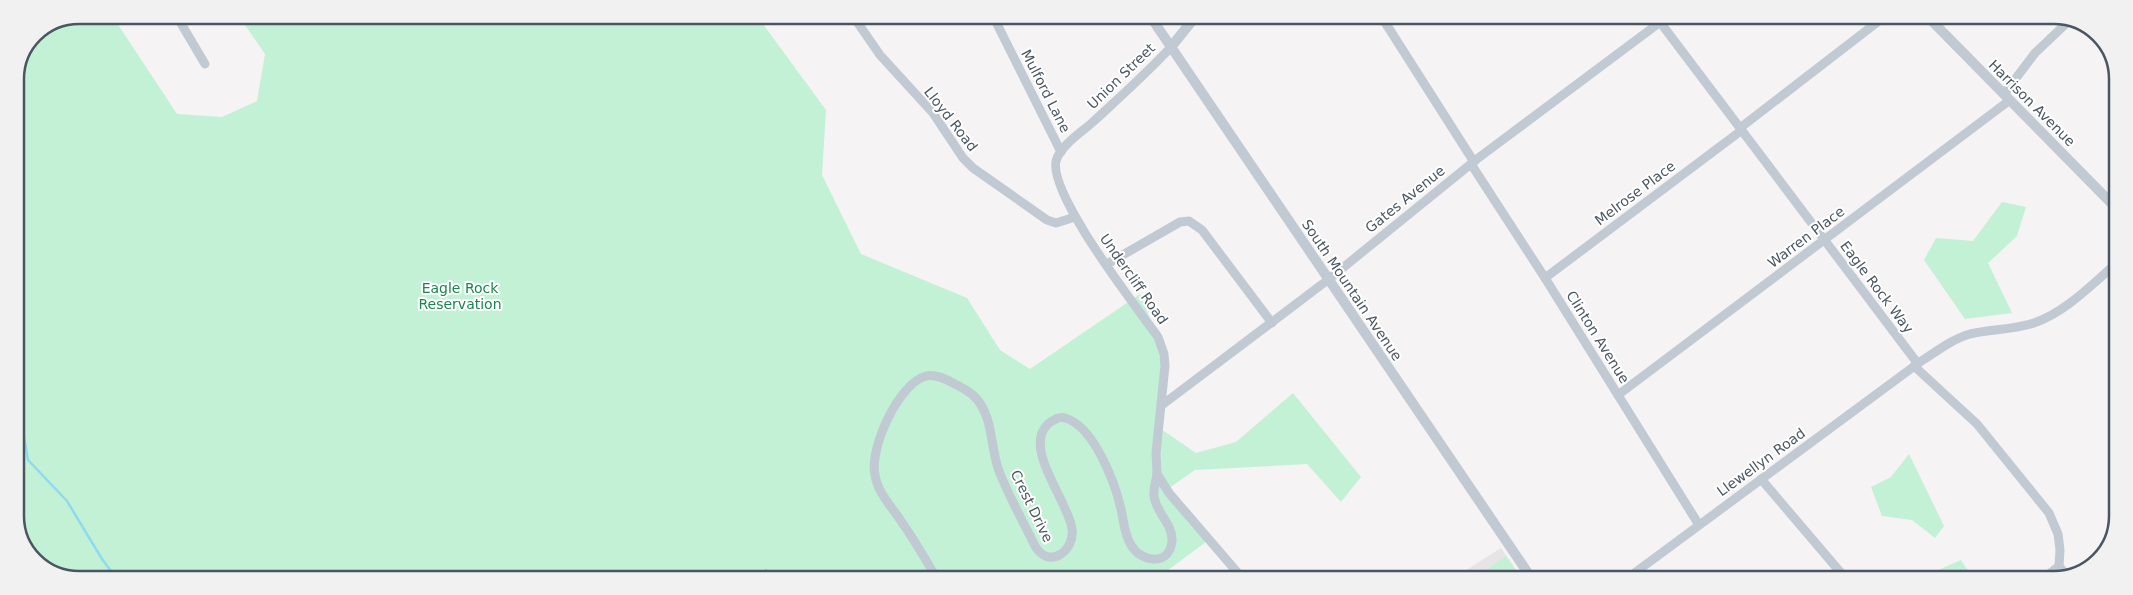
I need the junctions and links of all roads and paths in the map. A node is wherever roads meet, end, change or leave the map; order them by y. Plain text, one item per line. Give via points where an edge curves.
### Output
1 (181, 24) edge
2 (858, 24) edge
3 (997, 24) edge
4 (1155, 24) edge
5 (1190, 24) edge
6 (1389, 24) edge
7 (1657, 24) edge
8 (1668, 24) edge
9 (1875, 24) edge
10 (1935, 24) edge
11 (2065, 25) edge
12 (1171, 47) junction
13 (205, 64) dead end
14 (2007, 97) junction
15 (1741, 129) junction
16 (1061, 152) junction
17 (1473, 163) junction
18 (2109, 200) edge
19 (1075, 217) junction
20 (1824, 240) junction
21 (1107, 264) junction
22 (2109, 270) edge
23 (1545, 278) junction
24 (1329, 279) junction
25 (1272, 323) junction
26 (1916, 365) junction
27 (1618, 395) junction
28 (1162, 405) junction
29 (1157, 474) junction
30 (1761, 479) junction
31 (1699, 525) junction
32 (2059, 566) junction
33 (932, 571) edge
34 (1236, 571) edge
35 (1526, 571) edge
36 (1637, 571) edge
37 (1839, 571) edge
38 (2053, 571) edge
39 (2063, 571) edge

1 - 13 street
2 - 19 street, Lloyd Road via 880,55 933,113 953,146 973,168 1046,220 1056,223
3 - 16 street, Mulford Lane
4 - 12 street, South Mountain Avenue
5 - 12 street, Union Street
6 - 17 street, Clinton Avenue
7 - 17 street, Gates Avenue
8 - 15 street, Eagle Rock Way
9 - 15 street, Melrose Place
10 - 14 street, Harrison Avenue
11 - 14 street, Warren Place via 2035,52
12 - 16 street, Union Street
12 - 24 street, South Mountain Avenue
14 - 18 street, Harrison Avenue
14 - 20 street, Warren Place
15 - 20 street, Eagle Rock Way
15 - 23 street, Melrose Place
16 - 19 street, Undercliff Road via 1055,168
17 - 23 street, Clinton Avenue
17 - 24 street, Gates Avenue
19 - 21 street, Undercliff Road
20 - 26 street, Eagle Rock Way
20 - 27 street, Warren Place
21 - 25 street via 1180,222 1189,221 1202,230
21 - 28 street, Undercliff Road via 1158,337 1165,366
22 - 26 street, Llewellyn Road via 2054,314 2014,328 1969,335
23 - 27 street, Clinton Avenue
24 - 25 street, Gates Avenue
24 - 35 street, South Mountain Avenue
25 - 28 street, Gates Avenue
26 - 30 street, Llewellyn Road
26 - 32 street, Eagle Rock Way via 1977,424 2049,513 2058,534
27 - 31 street, Clinton Avenue
28 - 29 street, Undercliff Road via 1156,453
29 - 33 street, Crest Drive via 1153,496 1171,530 1172,541 1170,551 1163,558 1154,560 1137,553 1131,546 1113,481 1090,438 1076,423 1064,417 1047,425 1042,432 1040,449 1072,529 1071,541 1063,553 1058,557 1044,557 1035,546 998,470 982,405 965,389 939,376 920,379 912,384 882,428 874,466 882,494
29 - 34 street via 1169,493
30 - 31 street, Llewellyn Road
30 - 37 street
31 - 36 street, Llewellyn Road
32 - 38 street
32 - 39 street

